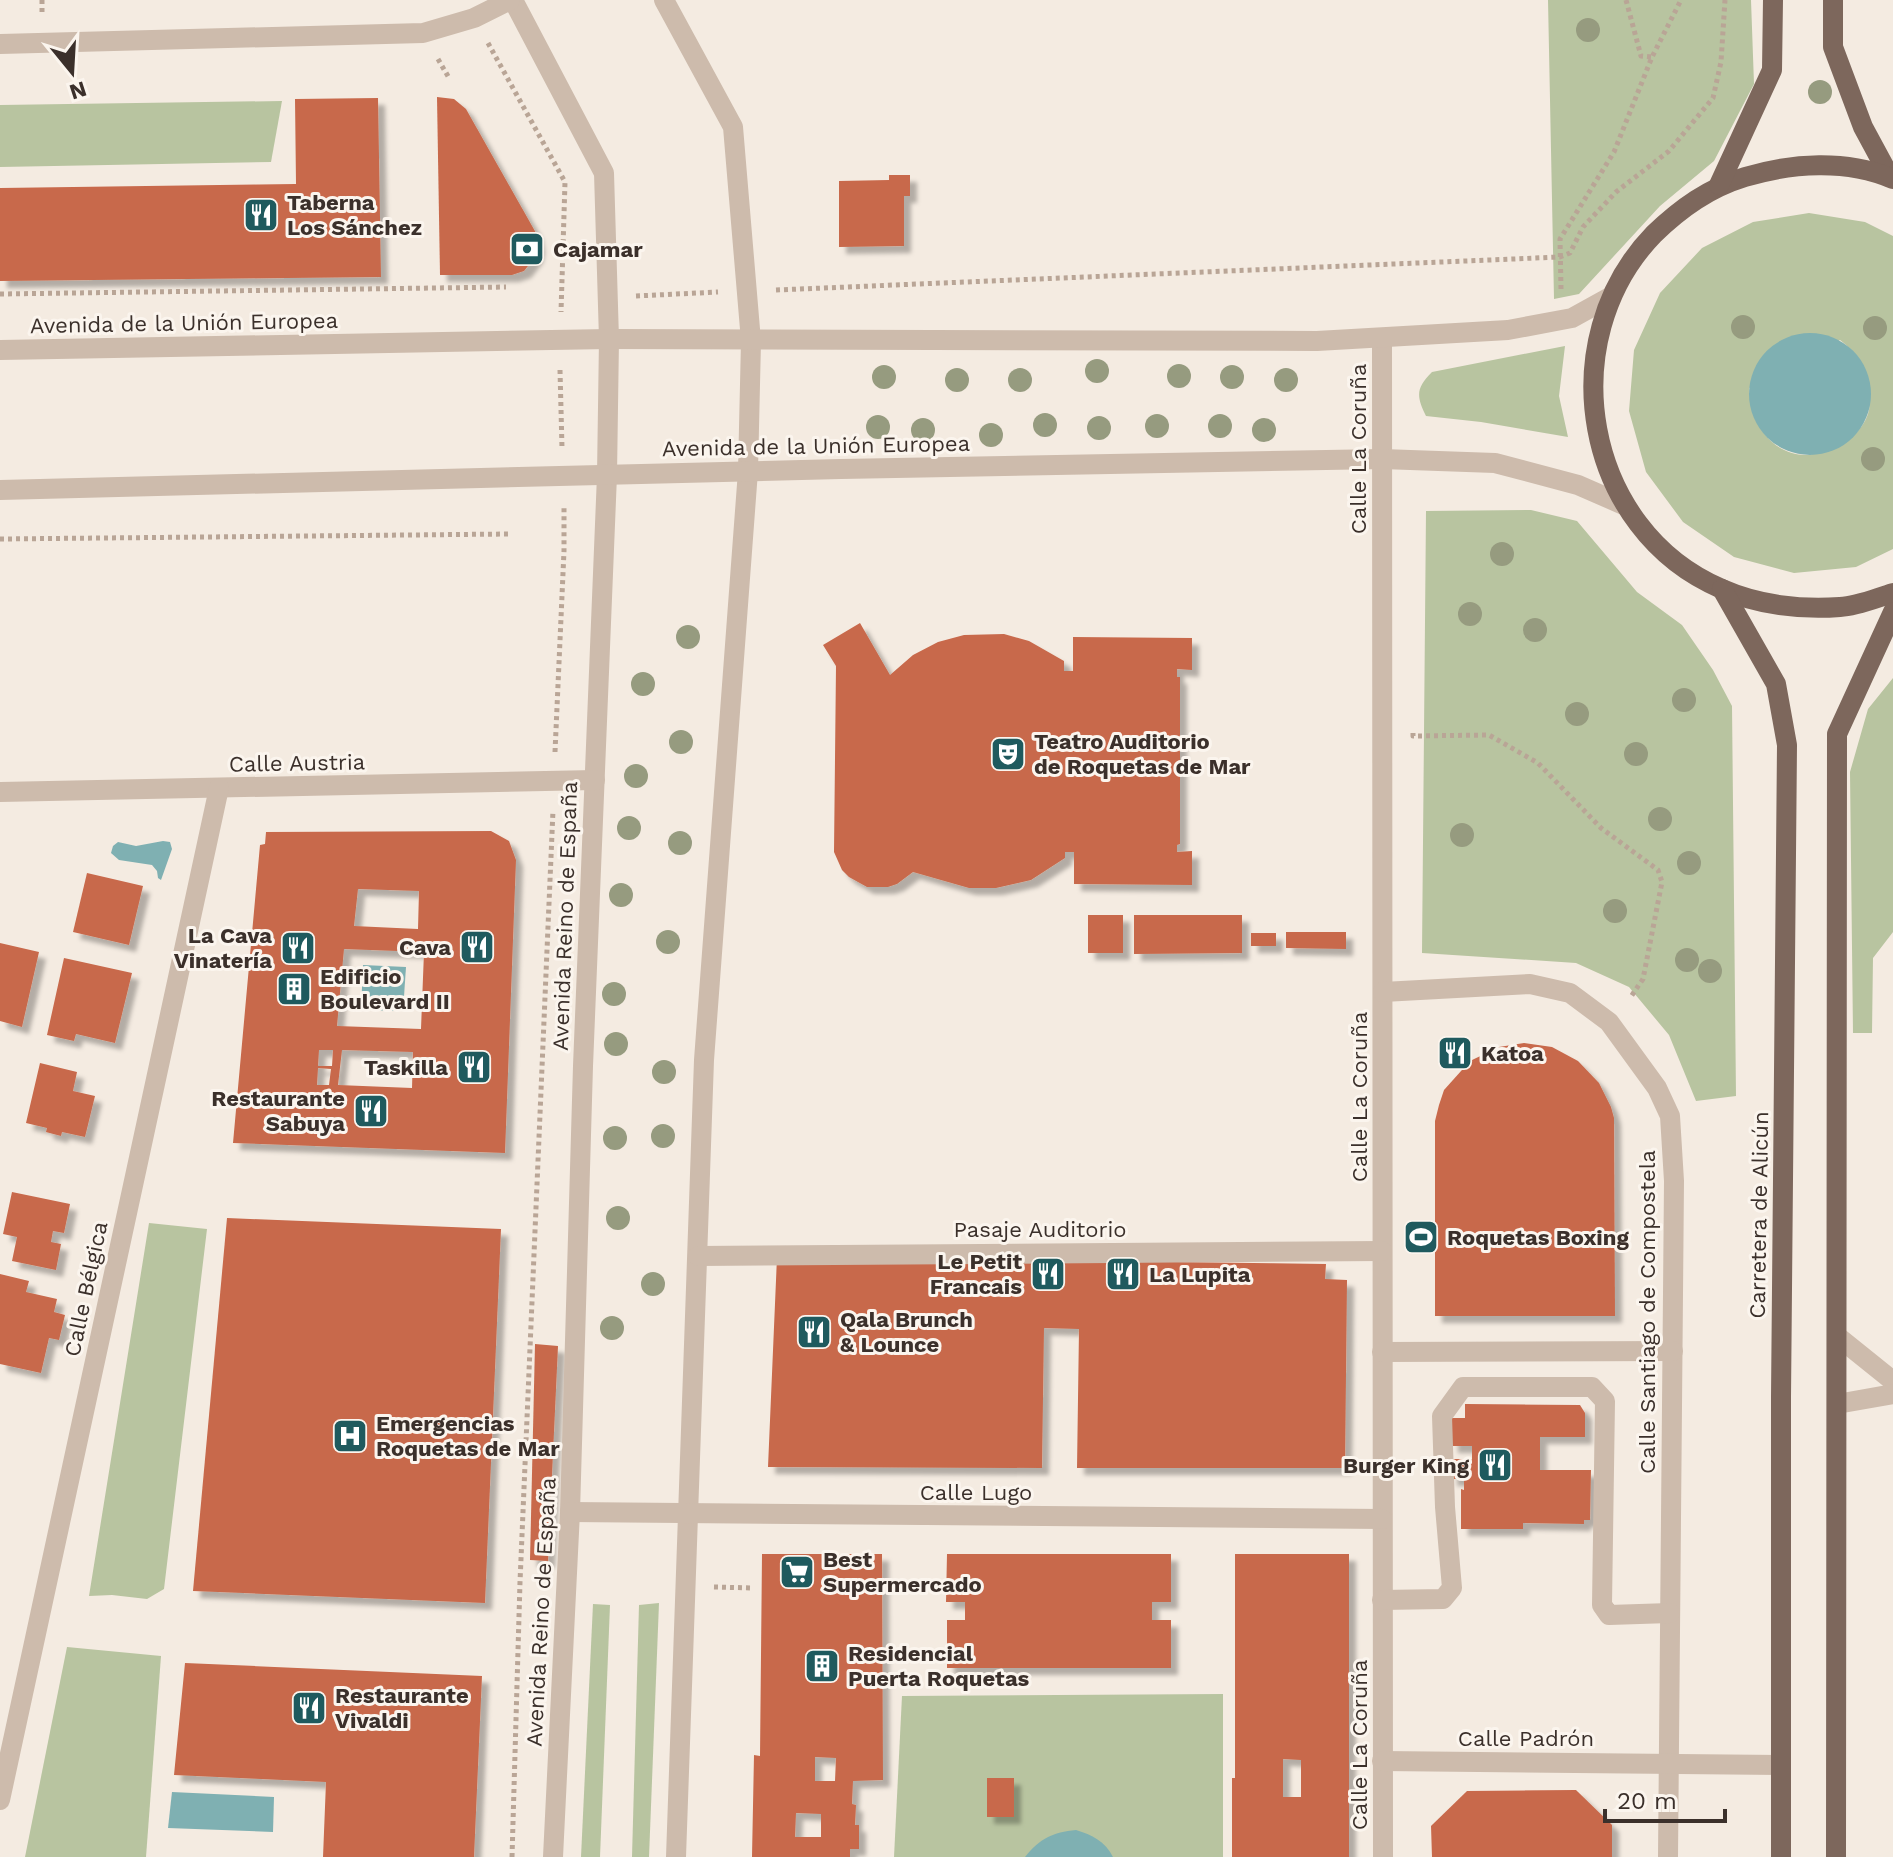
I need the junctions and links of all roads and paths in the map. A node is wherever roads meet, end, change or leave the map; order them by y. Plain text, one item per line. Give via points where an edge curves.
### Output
1 (511, 0) edge
2 (664, 0) edge
3 (1626, 0) edge
4 (1681, 0) edge
5 (1725, 0) edge
6 (1773, 0) edge
7 (1833, 0) edge
8 (474, 18) junction
9 (0, 44) edge
10 (1652, 57) junction
11 (1892, 178) edge
12 (1719, 185) junction
13 (1560, 257) junction
14 (506, 287) dead end
15 (748, 291) junction
16 (0, 294) edge
17 (608, 297) junction
18 (1610, 297) junction
19 (562, 298) junction
20 (1562, 320) junction
21 (1382, 338) junction
22 (609, 339) junction
23 (560, 340) junction
24 (751, 341) junction
25 (0, 350) edge
26 (1382, 459) junction
27 (748, 471) junction
28 (607, 475) junction
29 (563, 476) junction
30 (0, 490) edge
31 (1626, 506) junction
32 (510, 534) dead end
33 (0, 539) edge
34 (1722, 589) junction
35 (1893, 593) edge
36 (1893, 612) edge
37 (1414, 721) dead end
38 (595, 780) junction
39 (554, 782) junction
40 (219, 788) junction
41 (0, 792) edge
42 (1383, 992) junction
43 (1630, 998) dead end
44 (1382, 1251) junction
45 (698, 1256) junction
46 (1837, 1336) junction
47 (1673, 1351) junction
48 (1382, 1352) junction
49 (1893, 1381) edge
50 (1893, 1394) edge
51 (1837, 1404) junction
52 (570, 1512) junction
53 (689, 1513) junction
54 (1382, 1519) junction
55 (706, 1587) dead end
56 (753, 1588) dead end
57 (1382, 1600) junction
58 (1670, 1613) junction
59 (1382, 1761) junction
60 (1669, 1763) junction
61 (1781, 1765) junction
62 (0, 1800) edge
63 (512, 1857) edge
64 (553, 1857) edge
65 (676, 1857) edge
66 (1383, 1857) edge
67 (1668, 1857) edge
68 (1781, 1857) edge
69 (1836, 1857) edge

1 - 8 street
1 - 17 street, Avenida Reino de España via 604,173
2 - 15 street via 733,127
3 - 10 path via 1641,56
4 - 10 path
5 - 13 path via 1713,98 1669,151 1616,192 1583,227 1570,253
6 - 12 main road via 1772,70
7 - 11 main road via 1833,47 1863,127
8 - 9 street via 423,33
8 - 19 path via 565,182
10 - 13 path via 1614,152 1560,239
11 - 12 main road via 1833,165 1775,168
12 - 18 main road via 1674,214 1637,252
13 - 15 path
13 - 20 path
14 - 16 path
15 - 17 path
15 - 24 street
17 - 19 path
17 - 22 street, Avenida Reino de España
18 - 20 street, Avenida de la Unión Europea
18 - 31 main road via 1594,349 1592,403 1602,456
19 - 23 path
20 - 21 street, Avenida de la Unión Europea via 1508,330
21 - 24 street, Avenida de la Unión Europea
21 - 26 street, Calle La Coruña
22 - 23 street, Avenida de la Unión Europea
22 - 24 street, Avenida de la Unión Europea
22 - 28 street, Avenida Reino de España
23 - 25 street, Avenida de la Unión Europea
23 - 29 path
24 - 27 street
26 - 27 street, Avenida de la Unión Europea
26 - 31 street, Avenida de la Unión Europea via 1495,463 1578,485
26 - 42 street, Calle La Coruña
27 - 28 street, Avenida de la Unión Europea
27 - 45 street via 704,1060
28 - 29 street, Avenida de la Unión Europea
28 - 38 street, Avenida Reino de España
29 - 30 street, Avenida de la Unión Europea
29 - 39 path
31 - 34 main road via 1685,568
32 - 33 path
34 - 35 main road via 1797,607 1843,607
34 - 61 main road, Carretera de Alicún via 1776,684 1787,745
36 - 46 main road via 1837,734
37 - 43 path via 1413,736 1489,735 1538,763 1601,828 1658,870 1662,882 1643,979
38 - 39 street, Calle Austria
38 - 52 street, Avenida Reino de España
39 - 40 street, Calle Austria
39 - 63 path
40 - 41 street, Calle Austria
40 - 62 street, Calle Bélgica
42 - 44 street, Calle La Coruña
42 - 47 street, Calle Santiago de Compostela via 1530,984 1570,993 1609,1022 1657,1088 1670,1116
44 - 45 street, Pasaje Auditorio
44 - 48 street, Calle La Coruña
45 - 53 street
46 - 49 street
46 - 51 main road
47 - 48 street
47 - 58 street, Calle Santiago de Compostela
48 - 54 street, Calle La Coruña
50 - 51 street
51 - 69 main road
52 - 53 street, Calle Lugo
52 - 64 street, Avenida Reino de España
53 - 54 street, Calle Lugo
53 - 65 street
54 - 57 street, Calle La Coruña
55 - 56 path
57 - 58 street via 1443,1599 1452,1588 1442,1416 1463,1387 1592,1387 1605,1401 1602,1605 1609,1615
57 - 59 street, Calle La Coruña
58 - 60 street, Calle Santiago de Compostela
59 - 60 street, Calle Padrón
59 - 66 street, Calle La Coruña
60 - 61 street, Calle Padrón
60 - 67 street, Calle Santiago de Compostela
61 - 68 main road, Carretera de Alicún

